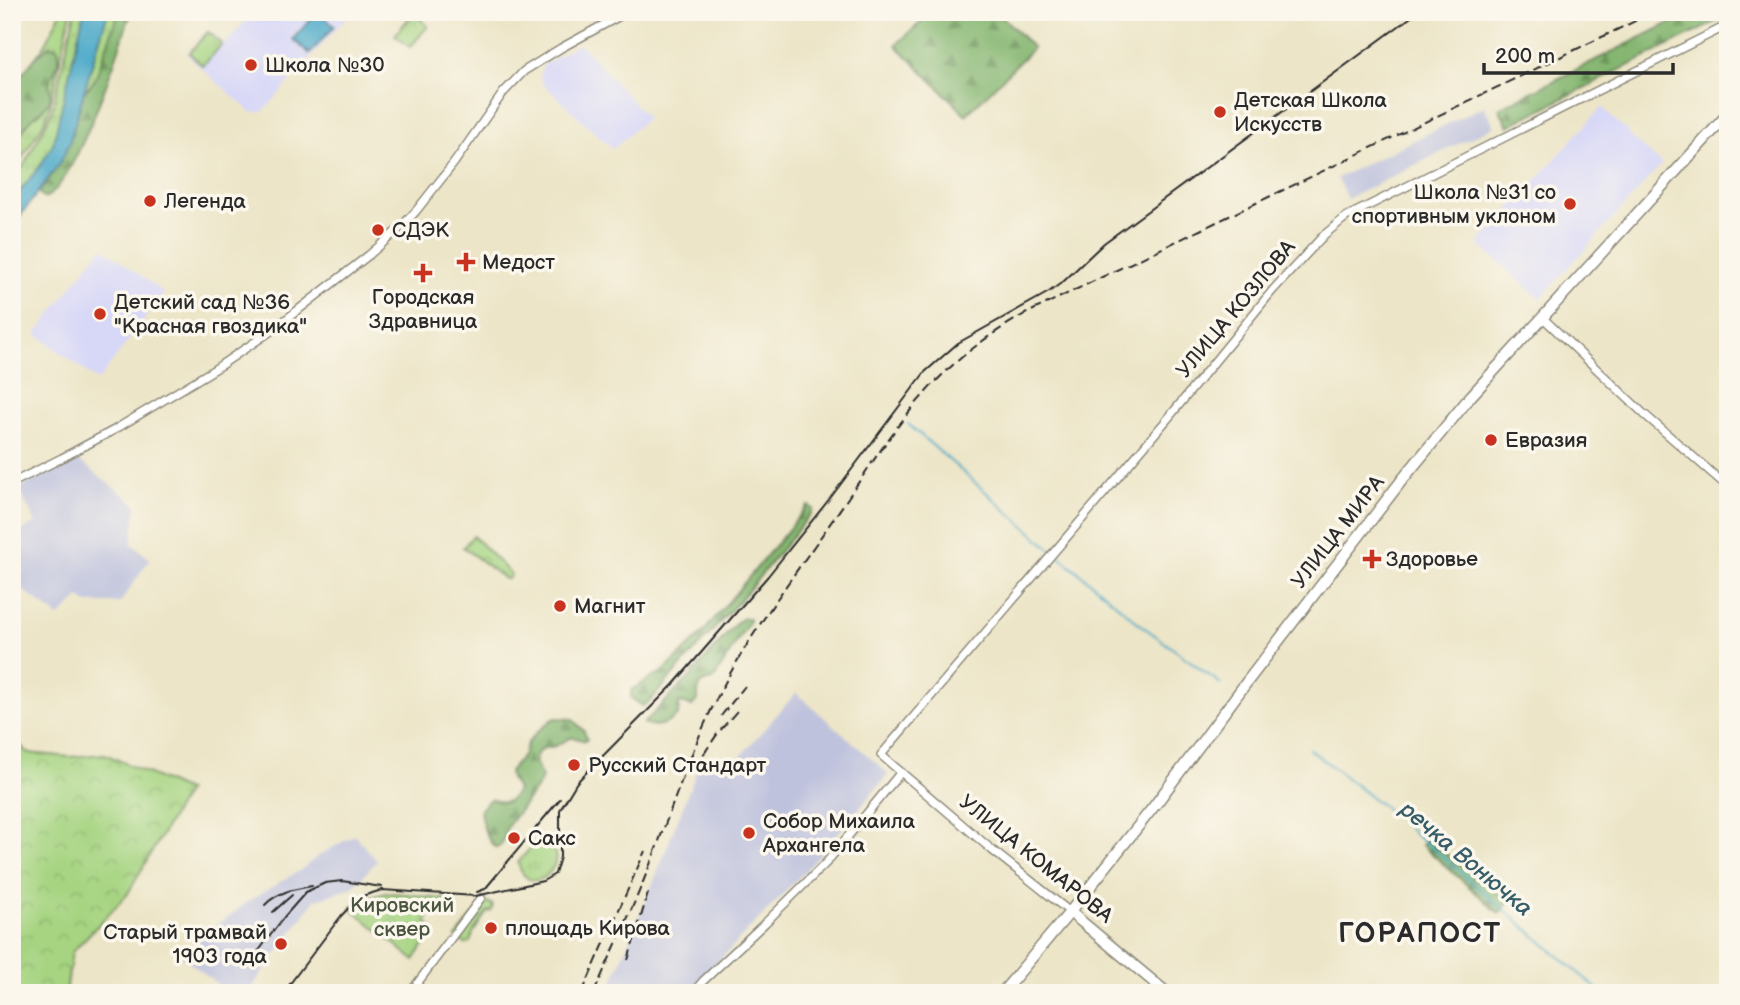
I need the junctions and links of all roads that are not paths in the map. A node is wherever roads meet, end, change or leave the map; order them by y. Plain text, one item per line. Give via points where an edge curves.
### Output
1 (627, 12) edge
2 (1728, 25) edge
3 (1728, 114) edge
4 (1543, 318) junction
5 (12, 483) edge
6 (1728, 487) edge
7 (881, 755) joint
8 (901, 772) junction
9 (481, 898) dead end
10 (1070, 912) junction
11 (410, 993) edge
12 (693, 993) edge
13 (1002, 993) edge
14 (1167, 993) edge

1 - 5 street via 524,71 416,211 328,288 215,369 114,430
2 - 7 street, УЛИЦА КОЗЛОВА via 1333,226 1273,289
3 - 4 main road, УЛИЦА МИРА
4 - 6 street
4 - 10 main road, УЛИЦА МИРА via 1402,480
7 - 8 street, УЛИЦА КОМАРОВА
8 - 10 street, УЛИЦА КОМАРОВА
8 - 12 street via 826,863
9 - 11 street
10 - 13 main road, УЛИЦА МИРА
10 - 14 main road, УЛИЦА КОМАРОВА

